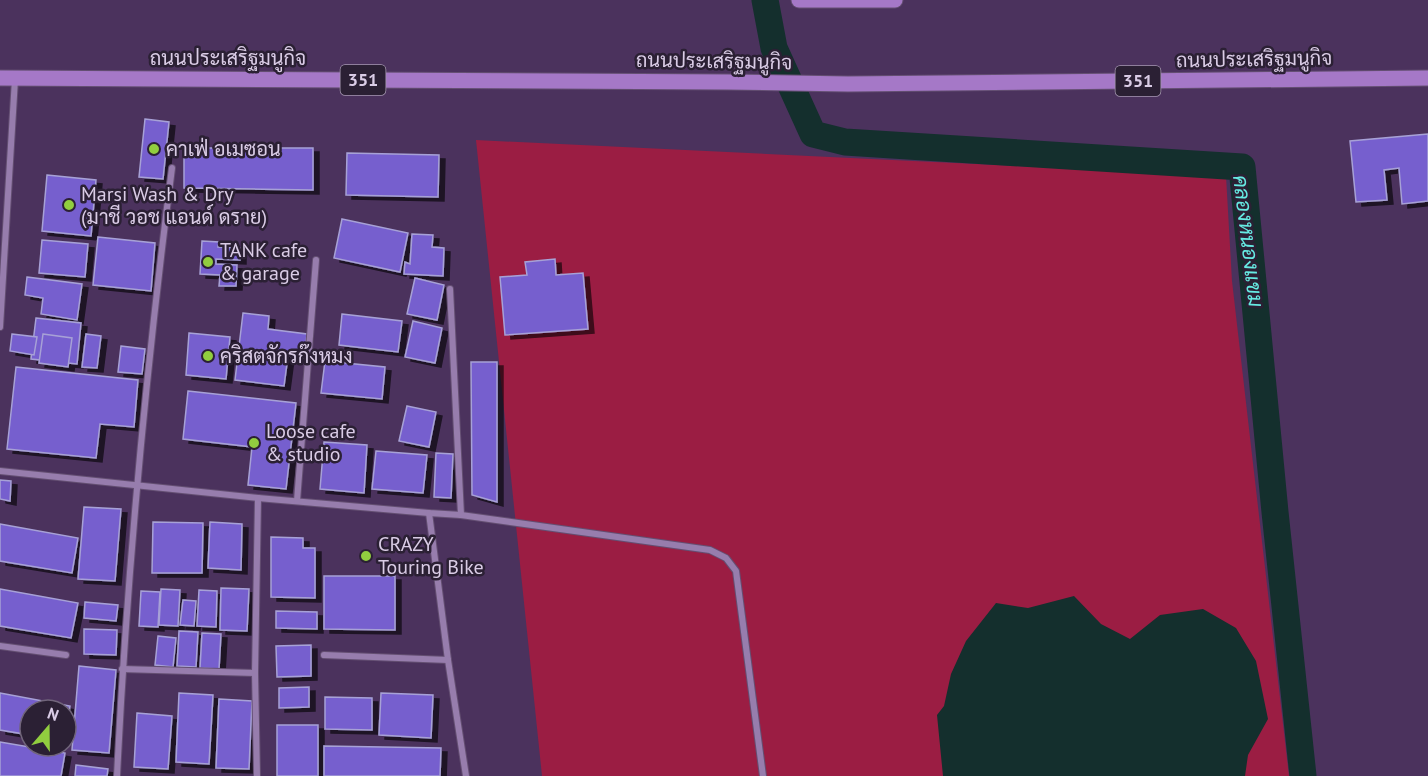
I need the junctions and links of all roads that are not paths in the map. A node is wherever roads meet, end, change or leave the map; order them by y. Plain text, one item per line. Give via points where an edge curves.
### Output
1 (799, 0) edge
2 (817, 0) edge
3 (895, 0) edge
4 (8, 78) edge
5 (1428, 78) edge
6 (171, 168) dead end
7 (316, 260) dead end
8 (450, 289) dead end
9 (0, 327) edge
10 (0, 471) edge
11 (136, 486) junction
12 (258, 498) junction
13 (297, 501) junction
14 (429, 513) junction
15 (460, 515) junction
16 (0, 646) edge
17 (66, 655) dead end
18 (324, 655) dead end
19 (448, 660) junction
20 (123, 669) junction
21 (255, 673) junction
22 (117, 776) edge
23 (258, 776) edge
24 (466, 776) edge
25 (763, 776) edge

1 - 2 main road
2 - 3 main road
4 - 5 main road, ถนนประเสริฐมนูกิจ / 351 via 848,84
4 - 9 street
6 - 11 street
7 - 13 street
8 - 15 street
10 - 11 street
11 - 12 street
11 - 20 street
12 - 13 street
12 - 21 street
13 - 14 street
14 - 15 street
14 - 19 street
15 - 25 street via 710,550 726,558 736,571
16 - 17 street
18 - 19 street
19 - 24 street
20 - 21 street
20 - 22 street
21 - 23 street

